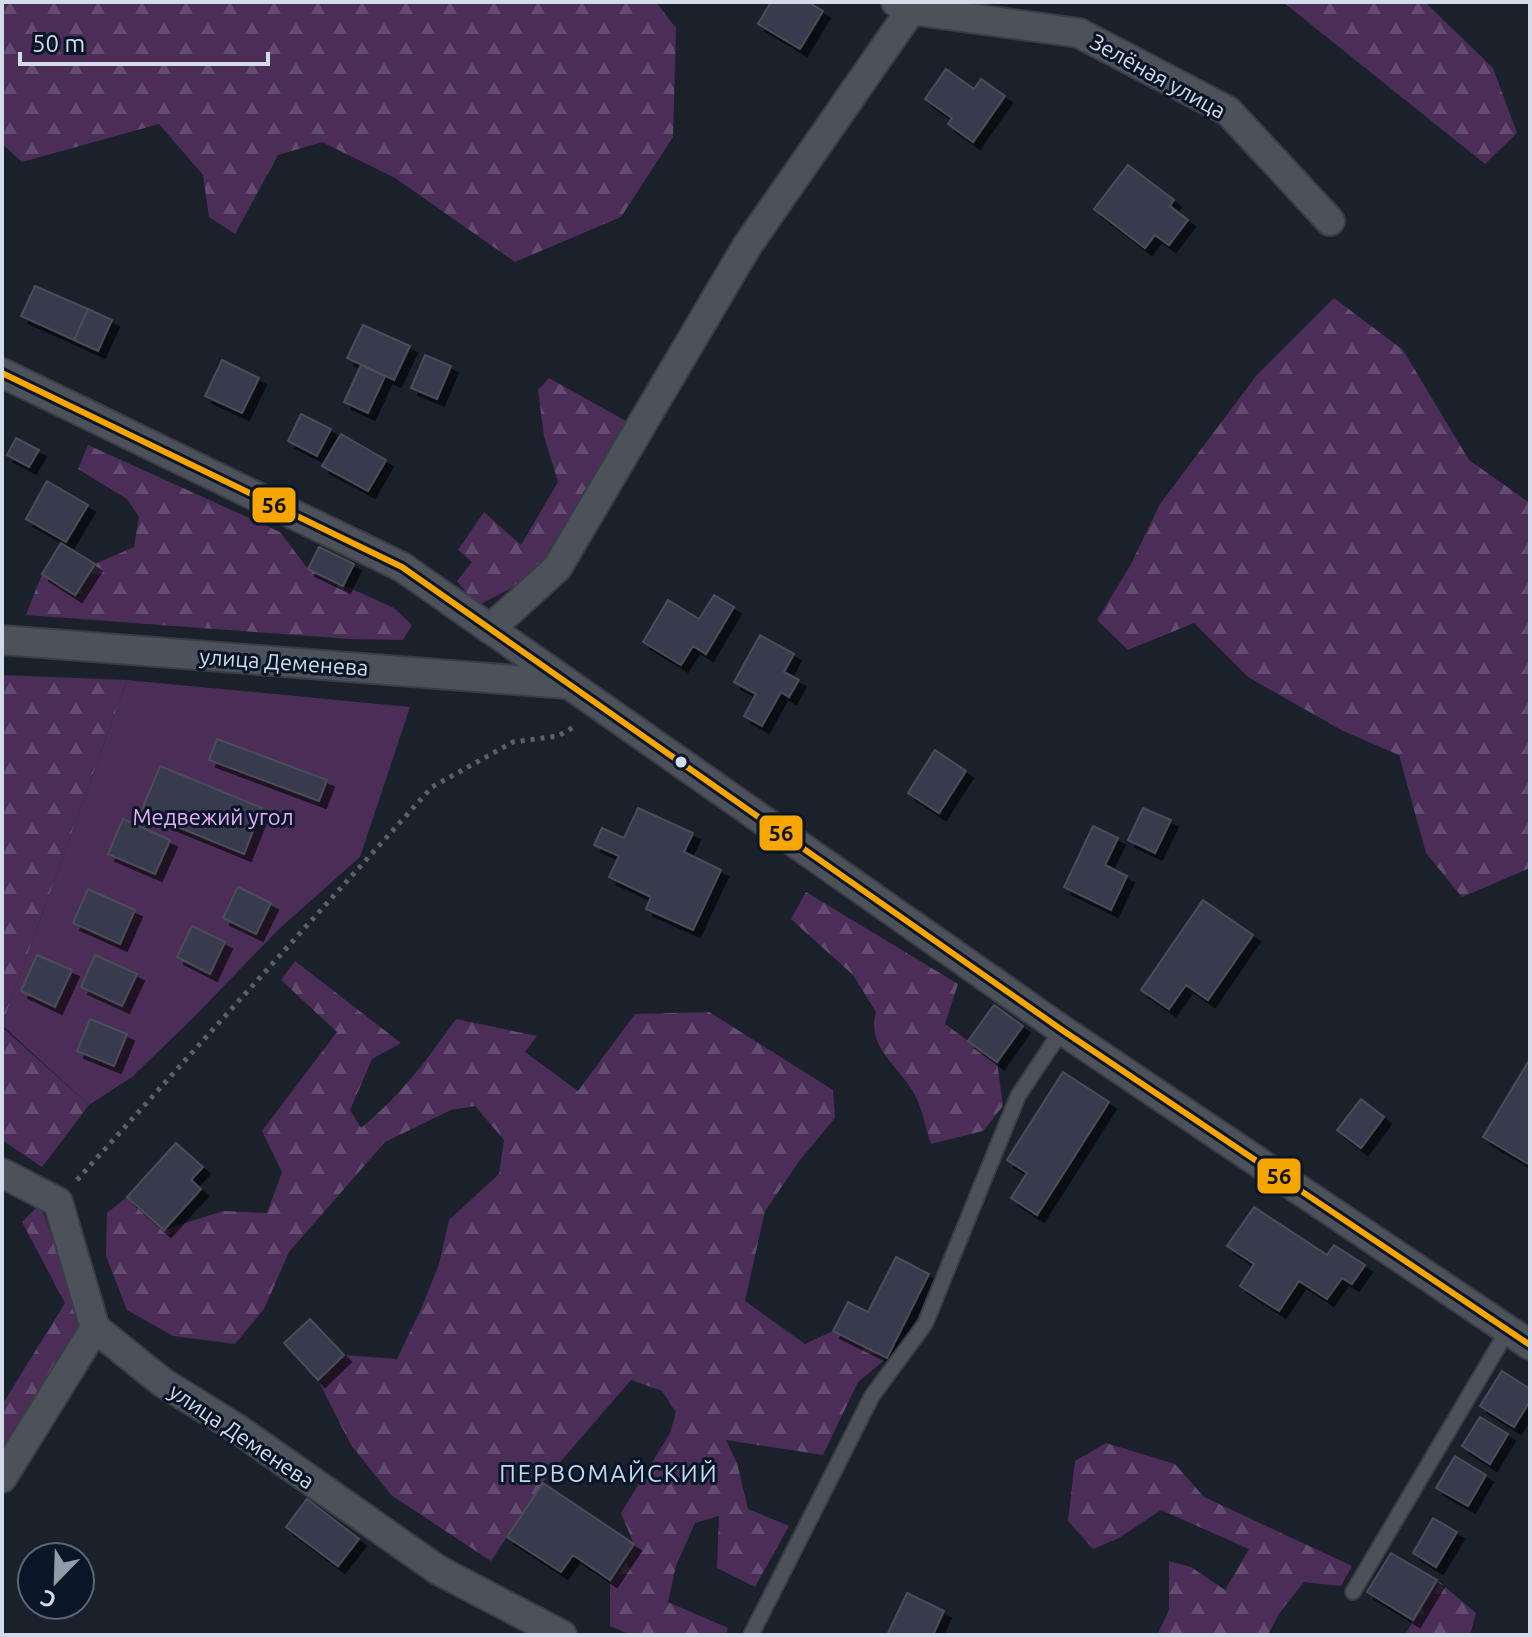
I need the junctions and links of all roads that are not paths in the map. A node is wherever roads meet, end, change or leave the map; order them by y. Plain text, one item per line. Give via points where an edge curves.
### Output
1 (904, 6) edge
2 (1330, 221) dead end
3 (2, 373) edge
4 (490, 629) junction
5 (2, 640) edge
6 (567, 684) junction
7 (1062, 1030) junction
8 (2, 1173) edge
9 (95, 1328) junction
10 (1519, 1337) edge
11 (2, 1478) edge
12 (1353, 1592) dead end
13 (562, 1635) edge
14 (751, 1635) edge

1 - 2 street, Зелёная улица via 1079,33 1228,111
1 - 4 street via 747,246 557,568
3 - 4 street via 402,567
4 - 6 street
5 - 6 street, улица Деменева
6 - 7 street
7 - 10 street
7 - 14 lane via 1018,1096 925,1324 872,1396
8 - 9 street via 58,1202
9 - 11 street
9 - 13 street, улица Деменева via 162,1382 438,1570
10 - 12 lane

